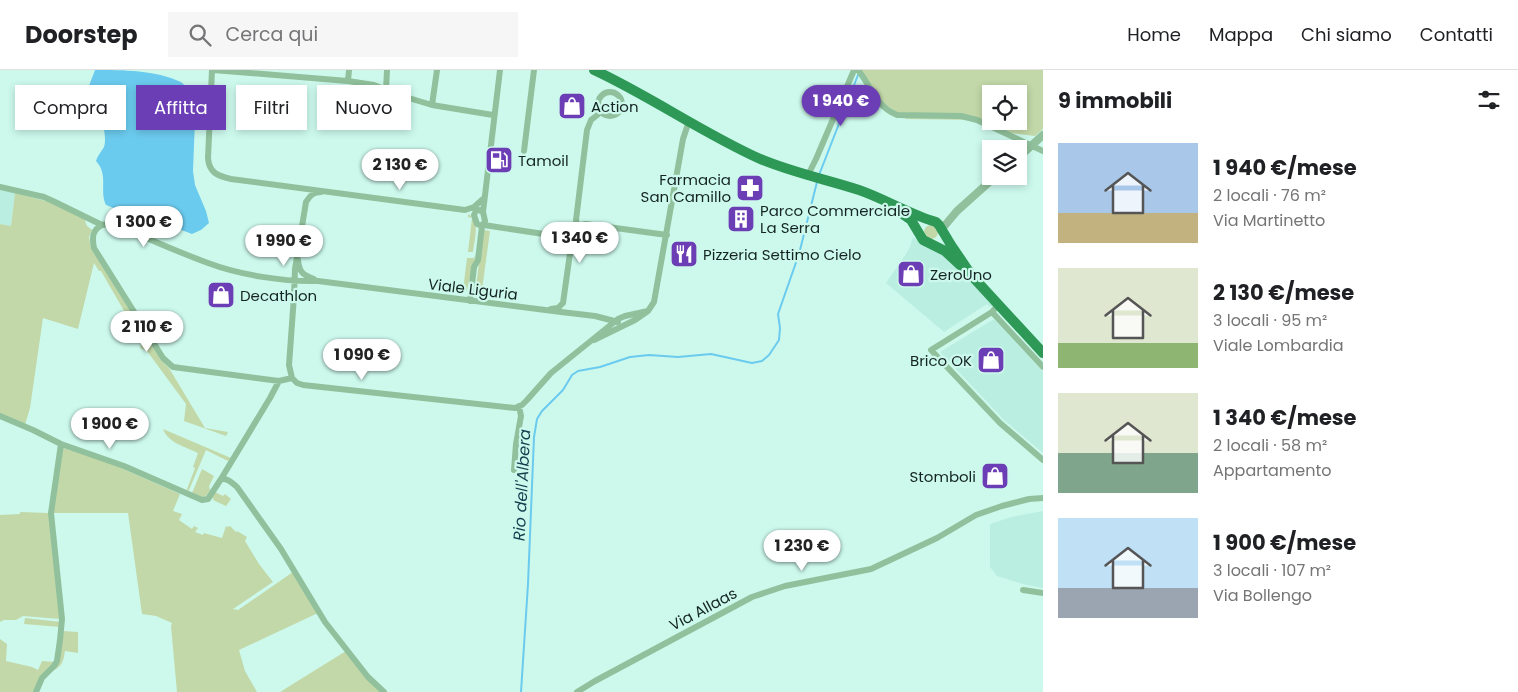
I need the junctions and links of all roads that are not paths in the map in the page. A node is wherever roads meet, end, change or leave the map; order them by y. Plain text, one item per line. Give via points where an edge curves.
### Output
1 (212, 70) edge
2 (349, 70) edge
3 (387, 70) edge
4 (437, 70) edge
5 (500, 70) edge
6 (534, 70) edge
7 (594, 70) edge
8 (854, 70) edge
9 (860, 73) edge
10 (348, 81) junction
11 (374, 85) edge
12 (386, 85) edge
13 (411, 99) edge
14 (432, 105) junction
15 (601, 112) dead end
16 (493, 115) junction
17 (689, 121) junction
18 (1043, 135) edge
19 (1031, 146) junction
20 (524, 150) dead end
21 (1027, 150) edge
22 (1043, 150) edge
23 (815, 177) junction
24 (986, 185) edge
25 (0, 187) edge
26 (292, 187) junction
27 (321, 192) junction
28 (484, 199) junction
29 (884, 201) junction
30 (306, 202) junction
31 (477, 211) junction
32 (957, 211) junction
33 (931, 221) junction
34 (102, 225) junction
35 (483, 225) junction
36 (578, 227) junction
37 (941, 230) junction
38 (571, 232) junction
39 (920, 232) junction
40 (667, 235) junction
41 (931, 242) junction
42 (297, 257) junction
43 (972, 276) junction
44 (294, 281) junction
45 (318, 281) junction
46 (470, 301) junction
47 (995, 308) junction
48 (544, 310) junction
49 (648, 311) junction
50 (595, 316) junction
51 (615, 321) junction
52 (624, 324) junction
53 (606, 329) junction
54 (594, 340) junction
55 (1043, 353) edge
56 (1043, 367) edge
57 (292, 378) junction
58 (279, 381) junction
59 (517, 407) junction
60 (0, 416) edge
61 (60, 444) junction
62 (1043, 460) edge
63 (514, 470) dead end
64 (220, 480) junction
65 (1043, 498) edge
66 (1023, 590) dead end
67 (1043, 594) edge
68 (36, 692) edge
69 (384, 692) edge
70 (578, 692) edge

1 - 10 street
1 - 26 street via 208,158 212,172 230,179
2 - 10 street
3 - 12 street
4 - 14 street
5 - 16 street
6 - 20 street
7 - 17 main road
8 - 23 street via 816,159
9 - 19 street via 876,99 888,111 961,116 993,126
10 - 11 street
13 - 14 street
14 - 16 street
15 - 36 street via 591,120 587,130 576,220
16 - 28 street
17 - 23 main road via 759,158
17 - 40 street
18 - 19 street
19 - 21 street
19 - 22 street
23 - 29 main road
24 - 32 street
25 - 34 street, Viale Liguria via 49,200
26 - 27 street
26 - 30 street via 304,196
27 - 30 street via 311,195
27 - 31 street
28 - 31 street
28 - 31 street
29 - 33 main road
29 - 39 main road via 911,220
30 - 42 street
31 - 35 street via 474,215 477,224
32 - 33 street
32 - 37 street
33 - 37 main road
33 - 39 main road via 923,224
34 - 44 street, Viale Liguria via 119,226 220,267
34 - 58 street via 93,235 94,248 170,366
35 - 38 street via 557,236
35 - 46 street
36 - 38 street
36 - 40 street via 586,224
37 - 41 main road via 938,240
37 - 43 main road
38 - 48 street via 564,298 561,306
39 - 41 main road via 924,240
40 - 49 street via 654,302
41 - 43 main road
42 - 44 street
42 - 45 street via 302,274
43 - 47 main road
44 - 45 street, Viale Liguria
44 - 57 street via 289,365
45 - 46 street, Viale Liguria
46 - 48 street, Viale Liguria
47 - 55 main road
47 - 56 street
47 - 62 street via 931,350 1000,423
48 - 50 street, Viale Liguria
49 - 51 street
49 - 52 street
50 - 51 street, Viale Liguria
50 - 53 street via 602,320
51 - 52 street, Viale Liguria
51 - 53 street
52 - 54 street
53 - 54 street
54 - 59 street via 551,373 528,400
57 - 58 street
57 - 59 street via 303,385
58 - 64 street
59 - 63 street via 521,416
60 - 61 street
61 - 64 street via 124,466 202,500 208,499
61 - 68 street via 51,513 62,619 60,640 57,661 42,678
64 - 69 street via 226,478 237,487 281,549 325,622
65 - 70 street, Via Allaas via 976,515 938,538 871,569 785,586 752,597
66 - 67 street

